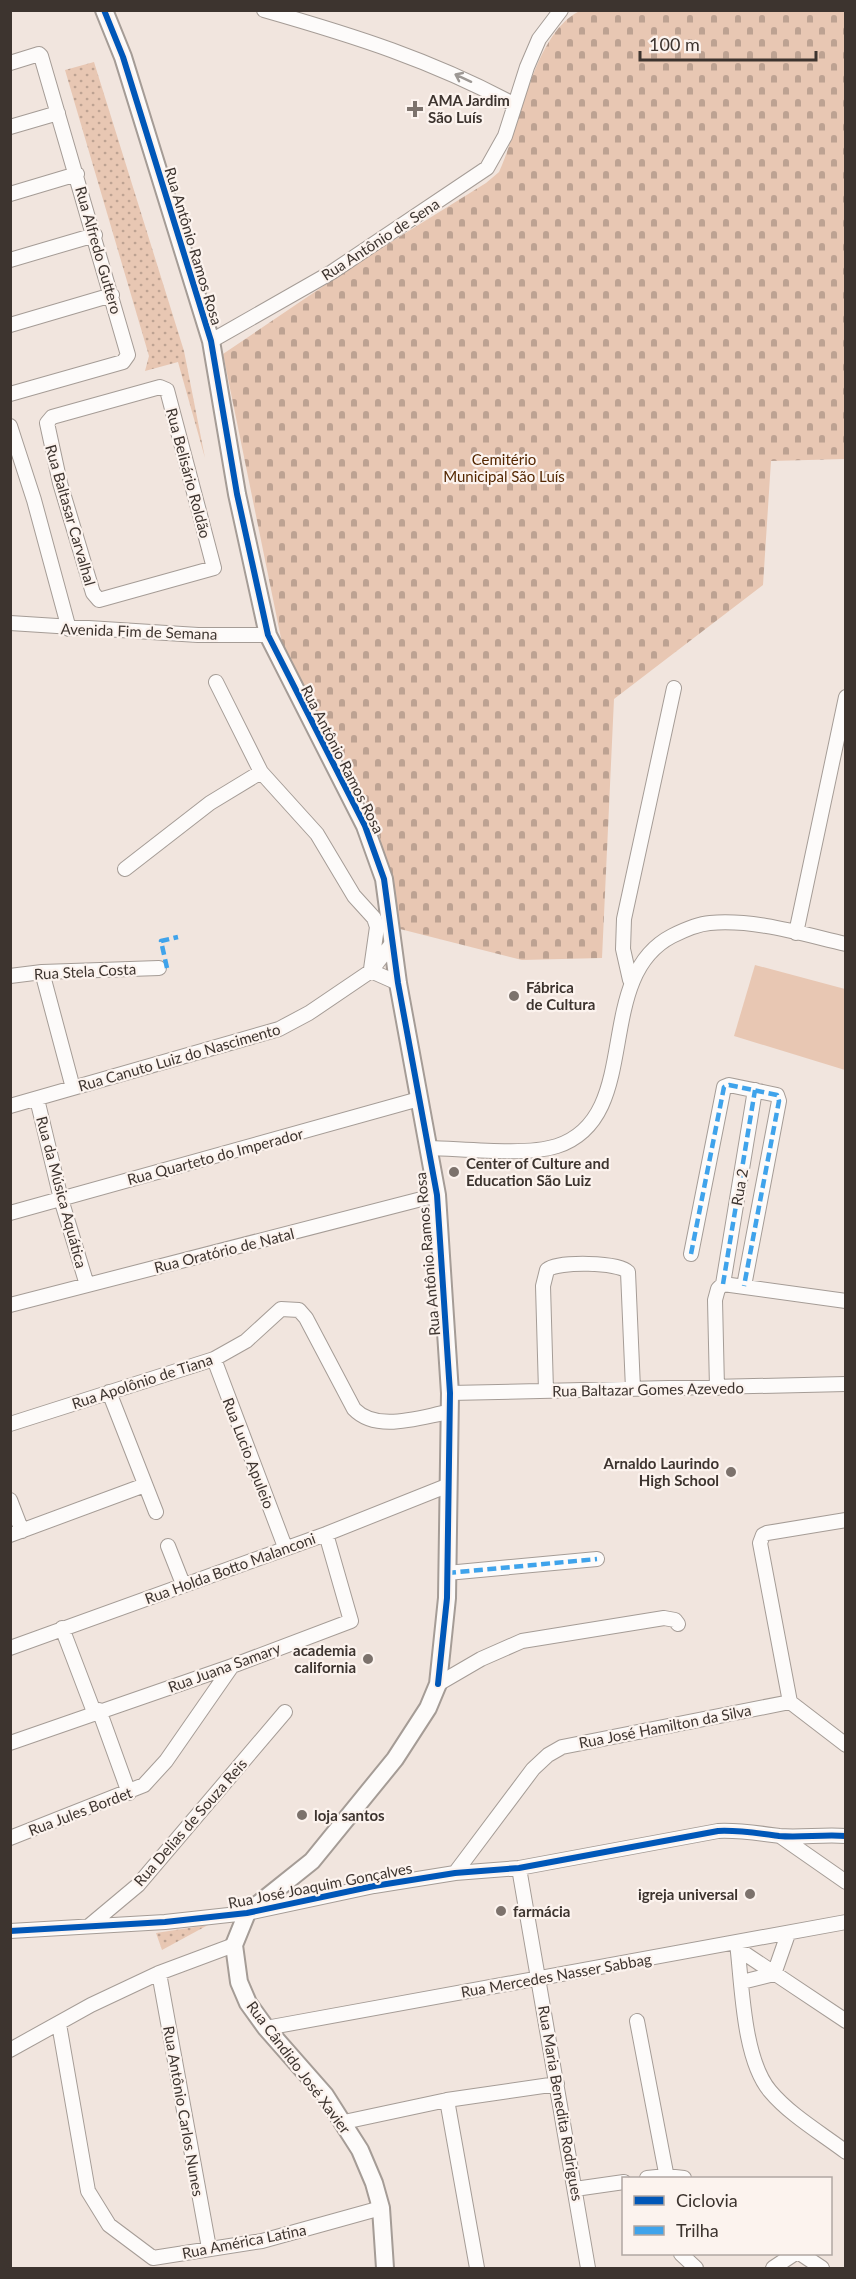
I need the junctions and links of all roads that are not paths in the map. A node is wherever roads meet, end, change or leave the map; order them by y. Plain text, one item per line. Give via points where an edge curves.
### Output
1 (104, 10) edge
2 (264, 10) edge
3 (561, 10) edge
4 (10, 63) edge
5 (515, 105) junction
6 (58, 113) junction
7 (10, 127) edge
8 (77, 174) junction
9 (10, 194) edge
10 (95, 235) junction
11 (10, 260) edge
12 (112, 296) junction
13 (10, 325) edge
14 (211, 341) junction
15 (10, 394) edge
16 (11, 427) edge
17 (46, 427) joint
18 (99, 600) joint
19 (10, 623) edge
20 (69, 629) junction
21 (268, 635) junction
22 (216, 682) dead end
23 (674, 688) dead end
24 (846, 697) edge
25 (261, 772) junction
26 (125, 869) dead end
27 (796, 933) junction
28 (393, 942) junction
29 (846, 944) edge
30 (159, 968) dead end
31 (370, 971) junction
32 (42, 972) junction
33 (10, 976) edge
34 (630, 980) junction
35 (398, 983) junction
36 (74, 1088) junction
37 (755, 1090) junction
38 (37, 1099) junction
39 (419, 1099) junction
40 (10, 1106) edge
41 (430, 1148) junction
42 (437, 1195) junction
43 (61, 1199) junction
44 (10, 1213) edge
45 (691, 1254) dead end
46 (723, 1284) junction
47 (87, 1285) junction
48 (744, 1286) junction
49 (846, 1301) edge
50 (10, 1305) edge
51 (214, 1359) junction
52 (846, 1384) edge
53 (717, 1388) junction
54 (633, 1389) junction
55 (546, 1391) junction
56 (109, 1392) junction
57 (450, 1393) junction
58 (449, 1412) junction
59 (10, 1424) edge
60 (145, 1485) junction
61 (449, 1485) junction
62 (10, 1500) edge
63 (156, 1512) dead end
64 (846, 1520) edge
65 (16, 1533) edge
66 (326, 1534) junction
67 (168, 1546) dead end
68 (285, 1547) junction
69 (597, 1559) dead end
70 (447, 1573) junction
71 (183, 1584) junction
72 (678, 1624) dead end
73 (62, 1628) junction
74 (10, 1648) edge
75 (232, 1666) junction
76 (438, 1684) junction
77 (790, 1702) junction
78 (97, 1711) junction
79 (285, 1712) dead end
80 (10, 1743) edge
81 (846, 1745) edge
82 (129, 1793) junction
83 (780, 1836) junction
84 (846, 1836) edge
85 (10, 1838) edge
86 (519, 1868) junction
87 (455, 1873) junction
88 (846, 1882) edge
89 (247, 1913) junction
90 (846, 1922) edge
91 (89, 1926) junction
92 (10, 1931) edge
93 (788, 1934) junction
94 (234, 1945) junction
95 (737, 1946) junction
96 (159, 1973) junction
97 (774, 1974) junction
98 (539, 1976) junction
99 (742, 1982) junction
100 (637, 2021) dead end
101 (846, 2021) edge
102 (59, 2024) junction
103 (266, 2028) junction
104 (10, 2050) edge
105 (557, 2084) junction
106 (447, 2100) junction
107 (344, 2122) junction
108 (846, 2152) edge
109 (667, 2177) edge
110 (622, 2182) edge
111 (575, 2189) junction
112 (381, 2208) junction
113 (209, 2248) junction
114 (683, 2255) edge
115 (791, 2255) edge
116 (804, 2255) edge
117 (385, 2268) edge
118 (477, 2268) edge
119 (588, 2268) edge
120 (696, 2268) edge
121 (773, 2268) edge
122 (822, 2268) edge

1 - 14 main road, Rua Antônio Ramos Rosa via 123,57
5 -> 2 street via 446,70 369,40
3 - 5 street, Rua Antônio de Sena via 539,39
4 - 6 street, Rua Alfredo Guttero via 41,55
5 - 14 street, Rua Antônio de Sena via 505,136 487,168 332,272
6 - 7 street
6 - 8 street, Rua Alfredo Guttero
8 - 9 street
8 - 10 street, Rua Alfredo Guttero
10 - 11 street
10 - 12 street, Rua Alfredo Guttero
12 - 13 street
12 - 15 street, Rua Alfredo Guttero via 127,360
14 - 21 main road, Rua Antônio Ramos Rosa via 237,494
16 - 20 street
17 - 18 street, Rua Baltasar Carvalhal via 77,543 93,593
17 - 18 street, Rua Belisário Roldão via 52,417 159,387 167,390 214,568
19 - 20 street, Avenida Fim de Semana
20 - 21 street, Avenida Fim de Semana
21 - 28 main road, Rua Antônio Ramos Rosa via 376,850
22 - 25 street
23 - 34 street via 624,919 623,949
24 - 27 street
25 - 26 street via 210,803
25 - 31 street via 317,834 354,896 374,918 377,927
27 - 29 street
27 - 34 street via 732,922 686,929 661,942
28 - 31 street, Rua Canuto Luiz do Nascimento
28 - 35 main road, Rua Antônio Ramos Rosa
30 - 32 street, Rua Stela Costa
31 - 35 street
31 - 36 street, Rua Canuto Luiz do Nascimento via 279,1029
32 - 33 street, Rua Stela Costa
32 - 36 street
34 - 41 street via 610,1083 598,1111 580,1133 559,1146 539,1150
35 - 39 main road, Rua Antônio Ramos Rosa
36 - 38 street, Rua Canuto Luiz do Nascimento
37 - 45 street via 729,1085 723,1089
37 - 46 street, Rua 2
37 - 48 street via 777,1095 779,1101
38 - 40 street, Rua Canuto Luiz do Nascimento
38 - 43 street, Rua da Música Aquática
39 - 41 main road, Rua Antônio Ramos Rosa
39 - 43 street, Rua Quarteto do Imperador
41 - 42 main road, Rua Antônio Ramos Rosa
42 - 47 street, Rua Oratório de Natal
42 - 57 main road, Rua Antônio Ramos Rosa
43 - 44 street, Rua Quarteto do Imperador
43 - 47 street, Rua da Música Aquática
46 - 48 street
46 - 53 street, Rua 2 via 715,1300
47 - 50 street, Rua Oratório de Natal
48 - 49 street
51 - 56 street, Rua Apolônio de Tiana
51 - 58 street, Rua Apolônio de Tiana via 246,1341 274,1313 291,1308 306,1318 361,1416 383,1422
51 - 68 street, Rua Lucio Apuleio
52 - 53 street, Rua Baltazar Gomes Azevedo
53 - 54 street, Rua Baltazar Gomes Azevedo
54 - 55 street, Rua Baltazar Gomes Azevedo
54 - 55 street via 628,1272 620,1266 559,1264 544,1276
55 - 57 street, Rua Baltazar Gomes Azevedo
56 - 59 street, Rua Apolônio de Tiana
56 - 60 street
57 - 58 main road, Rua Antônio Ramos Rosa
58 - 61 main road, Rua Antônio Ramos Rosa
60 - 63 street
60 - 65 street
61 - 66 street, Rua Holda Botto Malanconi
61 - 70 main road, Rua Antônio Ramos Rosa
62 - 65 street
64 - 77 street via 767,1533 760,1543
66 - 68 street, Rua Holda Botto Malanconi
66 - 75 street, Rua Juana Samary via 351,1621
67 - 71 street
68 - 71 street, Rua Holda Botto Malanconi
69 - 70 street
70 - 76 main road, Rua Antônio Ramos Rosa
71 - 73 street, Rua Holda Botto Malanconi
72 - 76 street via 664,1618 522,1641
73 - 74 street, Rua Holda Botto Malanconi
73 - 78 street
75 - 78 street, Rua Juana Samary
75 - 82 street, Rua Jules Bordet via 156,1774
76 - 89 main road, Rua Cândido José Xavier via 428,1708 395,1759 347,1821 312,1861
77 - 81 street
77 - 87 street, Rua José Hamilton da Silva via 562,1747 533,1768
78 - 80 street, Rua Juana Samary
78 - 82 street
79 - 91 street, Rua Delias de Souza Reis via 144,1878
82 - 85 street, Rua Jules Bordet
83 - 84 street, Rua José Joaquim Gonçalves
83 - 86 street, Rua José Joaquim Gonçalves via 745,1830 718,1831
83 - 88 street
86 - 87 street, Rua José Joaquim Gonçalves
86 - 98 street, Rua Maria Benedita Rodrigues
87 - 89 street, Rua José Joaquim Gonçalves via 355,1889
89 - 91 street, Rua José Joaquim Gonçalves
89 - 94 main road, Rua Cândido José Xavier
90 - 93 street, Rua Mercedes Nasser Sabbag
91 - 92 street, Rua José Joaquim Gonçalves
93 - 95 street, Rua Mercedes Nasser Sabbag
93 - 97 street
94 - 96 street
94 - 103 main road, Rua Cândido José Xavier via 239,1982
95 - 97 street
95 - 98 street, Rua Mercedes Nasser Sabbag
95 - 99 street
96 - 102 street
96 - 113 street, Rua Antônio Carlos Nunes
97 - 99 street
97 - 101 street
98 - 103 street, Rua Mercedes Nasser Sabbag
98 - 105 street, Rua Maria Benedita Rodrigues
99 - 108 street via 752,2053 769,2090
100 - 109 street
102 - 104 street
102 - 113 street, Rua América Latina via 82,2166 97,2208 109,2225 153,2258
103 - 107 main road, Rua Cândido José Xavier
105 - 106 street
105 - 111 street, Rua Maria Benedita Rodrigues
106 - 107 street
106 - 118 street
107 - 112 main road, Rua Cândido José Xavier via 364,2159
110 - 111 street
111 - 119 street, Rua Maria Benedita Rodrigues
112 - 113 street, Rua América Latina via 262,2241
112 - 117 main road, Rua Cândido José Xavier
114 - 120 street
115 - 121 street
116 - 122 street

